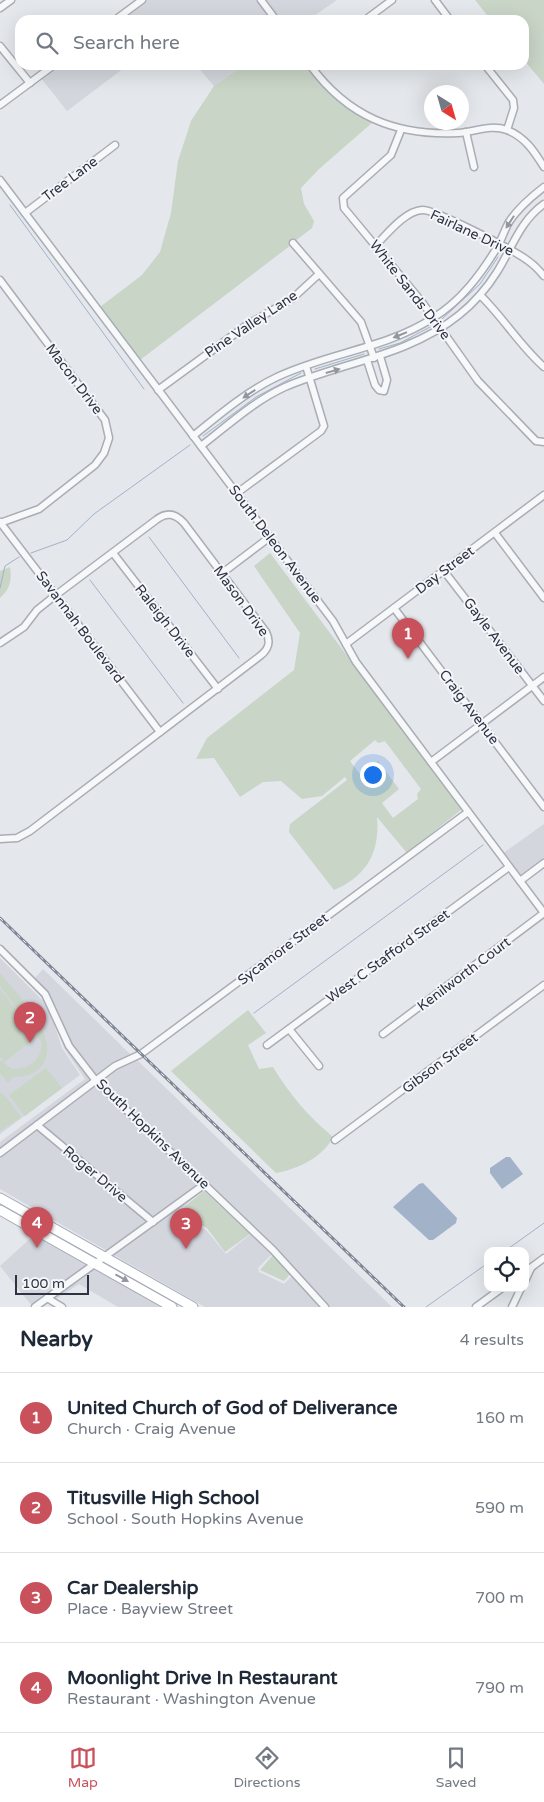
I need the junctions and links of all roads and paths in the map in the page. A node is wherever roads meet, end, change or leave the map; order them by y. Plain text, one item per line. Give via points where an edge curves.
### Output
1 (11, 0) edge
2 (142, 0) edge
3 (261, 0) edge
4 (392, 0) edge
5 (435, 0) edge
6 (0, 8) edge
7 (122, 15) edge
8 (272, 15) edge
9 (372, 15) edge
10 (446, 15) edge
11 (0, 46) edge
12 (15, 64) edge
13 (19, 70) edge
14 (47, 70) edge
15 (315, 70) edge
16 (489, 70) edge
17 (30, 83) junction
18 (0, 105) edge
19 (401, 130) junction
20 (507, 130) junction
21 (466, 132) junction
22 (115, 145) dead end
23 (474, 167) dead end
24 (544, 167) edge
25 (0, 180) edge
26 (544, 187) edge
27 (544, 204) edge
28 (25, 213) junction
29 (293, 243) dead end
30 (499, 243) junction
31 (376, 244) junction
32 (510, 249) junction
33 (319, 274) junction
34 (544, 276) edge
35 (0, 280) edge
36 (480, 295) junction
37 (433, 318) junction
38 (440, 328) junction
39 (371, 347) junction
40 (374, 358) junction
41 (306, 366) junction
42 (544, 367) edge
43 (310, 378) junction
44 (158, 390) junction
45 (193, 436) junction
46 (544, 442) edge
47 (201, 446) junction
48 (237, 494) junction
49 (544, 495) edge
50 (0, 523) edge
51 (495, 533) junction
52 (270, 537) junction
53 (114, 553) junction
54 (444, 571) junction
55 (222, 574) junction
56 (56, 596) junction
57 (544, 598) edge
58 (394, 608) junction
59 (0, 643) edge
60 (346, 644) junction
61 (544, 678) edge
62 (532, 686) junction
63 (218, 689) junction
64 (544, 701) edge
65 (482, 724) junction
66 (160, 732) junction
67 (431, 762) junction
68 (544, 807) edge
69 (468, 812) junction
70 (0, 839) edge
71 (544, 863) edge
72 (509, 867) junction
73 (520, 882) junction
74 (544, 913) edge
75 (0, 949) edge
76 (544, 985) edge
77 (289, 1029) junction
78 (383, 1034) dead end
79 (267, 1045) dead end
80 (319, 1066) dead end
81 (96, 1081) junction
82 (37, 1125) junction
83 (335, 1140) dead end
84 (0, 1153) edge
85 (206, 1184) junction
86 (0, 1198) edge
87 (0, 1210) edge
88 (34, 1218) junction
89 (153, 1222) junction
90 (29, 1226) junction
91 (105, 1258) junction
92 (544, 1258) edge
93 (96, 1264) junction
94 (532, 1267) junction
95 (529, 1269) edge
96 (529, 1273) edge
97 (497, 1292) edge
98 (520, 1292) edge
99 (47, 1298) junction
100 (177, 1298) junction
101 (168, 1306) edge
102 (35, 1307) edge
103 (62, 1307) edge
104 (193, 1307) edge
105 (325, 1307) edge
106 (476, 1307) edge
107 (512, 1307) edge

1 - 6 street
2 - 7 street
3 - 8 street
4 - 9 street
5 - 10 street
11 - 12 street
13 - 17 street
14 - 17 street
15 - 19 street via 341,99 367,117
16 - 20 street via 512,100 514,108
17 - 18 street
19 - 21 street via 434,134
19 - 31 street, White Sands Drive via 391,155 343,198 344,208
20 - 21 street via 493,127
20 - 24 street via 528,143
21 - 23 street
22 - 28 street, Tree Lane
25 - 28 street, South Deleon Avenue
26 -> 30 street via 509,221
27 - 32 street via 521,227
28 - 44 street, South Deleon Avenue
29 - 33 street
30 - 31 street, Fairlane Drive via 422,210 408,215
30 - 32 street, Fairlane Drive
30 - 37 street via 470,286 452,305
31 - 37 street, White Sands Drive
32 - 34 street, Fairlane Drive
32 - 36 street
33 - 39 street via 361,322
33 - 44 street, Pine Valley Lane via 293,298 246,325
35 - 50 street, Macon Drive via 105,420 109,438 95,465 39,509
36 - 38 street
36 - 42 street
37 - 38 street, White Sands Drive
37 -> 39 street via 407,333
38 - 40 street via 412,344
38 - 46 street, White Sands Drive via 486,391 536,441
39 - 40 street
39 - 41 street
43 -> 40 street
41 - 43 street
41 -> 45 street via 277,377 248,394
43 - 47 street via 283,388 257,404
43 - 48 street via 324,426
44 - 45 street, South Deleon Avenue
45 - 47 street, South Deleon Avenue
47 - 48 street, South Deleon Avenue
48 - 52 street, South Deleon Avenue
49 - 51 street, Day Street
50 - 56 street, Savannah Boulevard
51 - 54 street, Day Street
51 - 57 street
52 - 55 street
52 - 60 street, South Deleon Avenue via 333,621
53 - 55 street, Mason Drive via 156,520 171,514 184,523
53 - 56 street, Mason Drive
53 - 63 street, Raleigh Drive
54 - 58 street, Day Street
54 - 62 street, Gayle Avenue
55 - 63 street, Mason Drive via 266,632 269,643 264,654
56 - 59 street, Mason Drive via 38,608 24,628
56 - 66 street, Savannah Boulevard
58 - 60 street, Day Street
58 - 65 street, Craig Avenue
60 - 67 street, South Deleon Avenue
61 - 62 street
62 - 64 street, Gayle Avenue
62 - 65 street
63 - 66 street, Mason Drive
65 - 67 street
65 - 68 street, Craig Avenue
66 - 70 street, Mason Drive via 25,834
67 - 69 street, South Deleon Avenue
69 - 72 street, South Deleon Avenue
69 - 81 street, Sycamore Street via 141,1054 115,1066
71 - 73 street
72 - 73 street, South Deleon Avenue
72 - 77 street, West C Stafford Street
73 - 74 street, South Deleon Avenue
74 - 78 street, Kenilworth Court
75 - 81 street, South Hopkins Avenue via 45,994 69,1046
76 - 83 street, Gibson Street
77 - 79 street, West C Stafford Street
77 - 80 street
81 - 82 street, Sycamore Street
81 - 85 street, South Hopkins Avenue
82 - 84 street, Sycamore Street
82 - 89 street, Roger Drive
85 - 89 street
85 - 105 street, South Hopkins Avenue via 274,1250
86 - 88 main road
87 - 90 main road
88 - 90 main road
88 - 91 main road
89 - 91 street
90 - 93 main road
91 - 93 street
91 - 100 main road
92 - 94 street
93 - 99 street
93 -> 101 main road
94 - 95 street
94 - 96 street
97 - 106 street
98 - 107 street
99 - 102 street
99 - 103 street
100 - 101 street
100 - 104 main road

